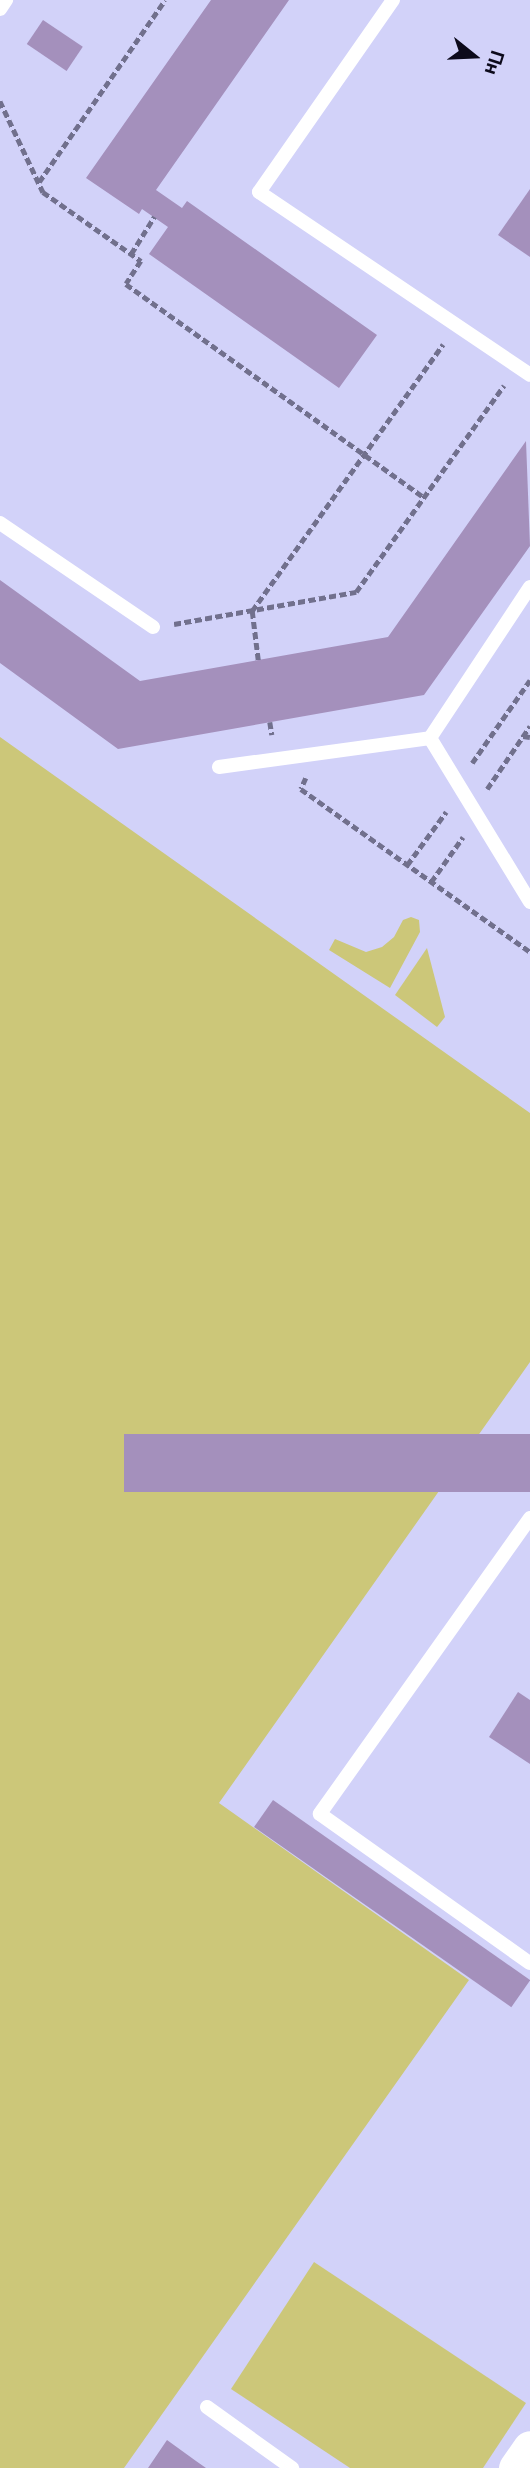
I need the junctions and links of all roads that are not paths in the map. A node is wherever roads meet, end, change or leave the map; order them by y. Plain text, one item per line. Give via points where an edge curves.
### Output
1 (6, 0) edge
2 (393, 0) edge
3 (0, 9) edge
4 (530, 375) edge
5 (0, 523) edge
6 (530, 587) edge
7 (153, 627) road end
8 (430, 738) junction
9 (219, 767) dead end
10 (530, 902) edge
11 (530, 1518) edge
12 (530, 1964) edge
13 (206, 2407) dead end
14 (530, 2448) edge
15 (292, 2468) edge
16 (516, 2468) edge

1 - 3 lane
2 - 4 lane via 259,191
5 - 7 lane
6 - 8 lane
8 - 9 lane
8 - 10 lane
11 - 12 lane via 320,1815
13 - 15 lane
14 - 16 street

